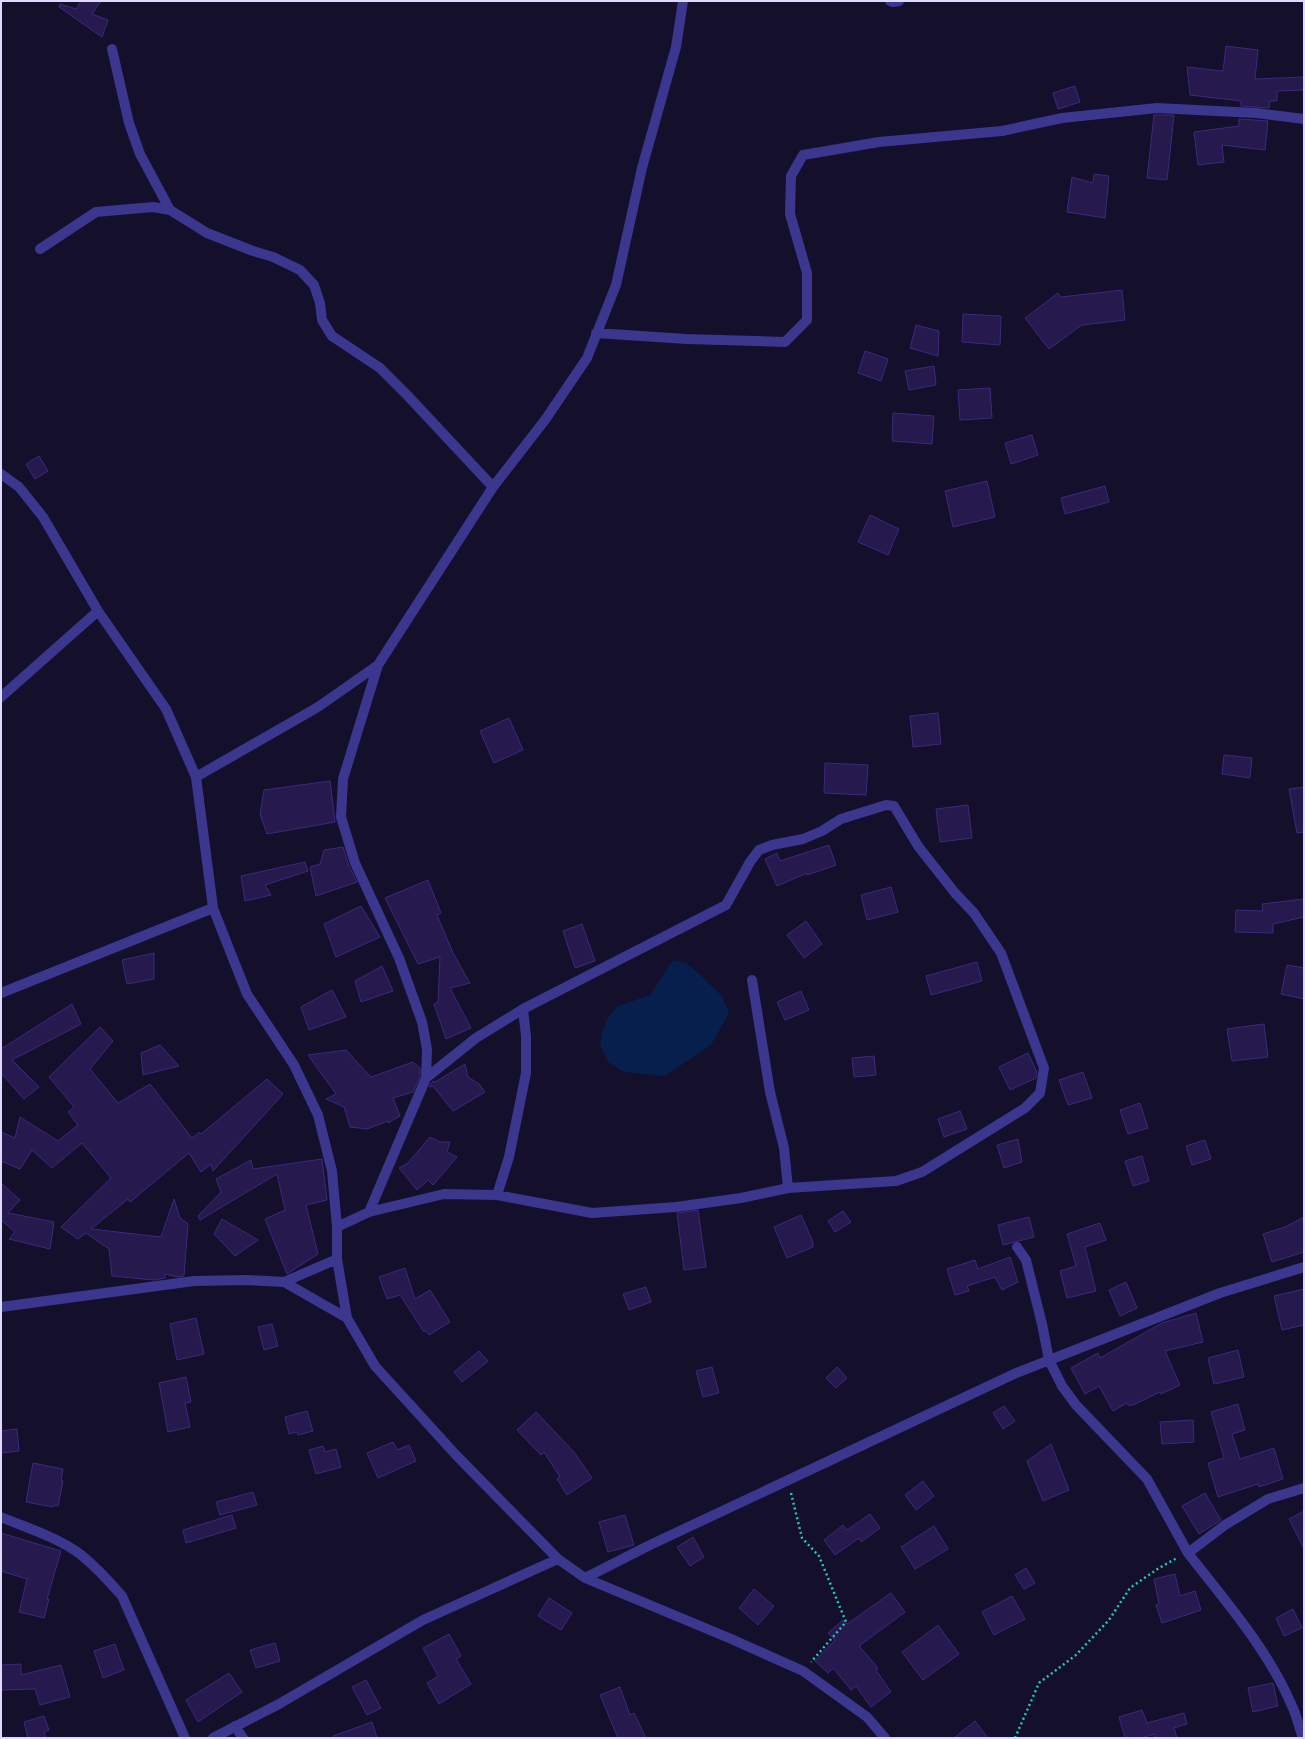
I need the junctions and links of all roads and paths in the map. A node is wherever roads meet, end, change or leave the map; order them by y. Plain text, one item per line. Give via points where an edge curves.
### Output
1 (683, 1) edge
2 (890, 1) edge
3 (900, 1) edge
4 (112, 49) dead end
5 (1304, 118) edge
6 (170, 210) junction
7 (40, 249) dead end
8 (596, 333) junction
9 (1, 474) edge
10 (493, 487) junction
11 (98, 611) junction
12 (378, 665) junction
13 (1, 697) edge
14 (196, 777) junction
15 (213, 908) junction
16 (752, 980) dead end
17 (1, 993) edge
18 (523, 1009) junction
19 (426, 1078) junction
20 (788, 1188) junction
21 (497, 1195) junction
22 (369, 1212) junction
23 (337, 1227) junction
24 (1017, 1247) dead end
25 (337, 1259) junction
26 (1304, 1267) edge
27 (284, 1282) junction
28 (1, 1307) edge
29 (347, 1318) junction
30 (1049, 1360) junction
31 (787, 1481) junction
32 (1304, 1488) edge
33 (1, 1517) edge
34 (1188, 1553) junction
35 (558, 1559) junction
36 (585, 1578) junction
37 (803, 1671) junction
38 (235, 1726) junction
39 (186, 1738) edge
40 (213, 1738) edge
41 (243, 1738) edge
42 (885, 1738) edge
43 (1015, 1738) edge
44 (1303, 1738) edge

1 - 8 street via 676,47 642,168 616,285
2 - 3 street
4 - 6 street via 129,123 140,154
5 - 8 street via 1157,108 1062,118 1002,130 879,142 803,155 791,176 790,214 807,273 807,320 785,342
6 - 7 street via 153,207 96,212
6 - 10 street via 207,233 273,257 300,270 314,285 322,320 332,336 380,368
8 - 10 street via 587,358 549,414
9 - 11 street via 19,487 44,517
10 - 12 street
11 - 13 street
11 - 14 street via 166,709
12 - 14 street via 318,707
12 - 19 street via 343,779 341,817 355,863 399,958 422,1022 427,1049
14 - 15 street
15 - 17 street
15 - 23 street via 247,994 294,1065 318,1115 332,1171
16 - 20 street via 770,1092 784,1148
18 - 19 street via 476,1038
18 - 20 street via 726,905 759,850 803,840 841,819 886,805 894,806 918,846 974,913 1002,953 1044,1068 1040,1092 1025,1108 922,1172 896,1181
18 - 21 street via 526,1073 509,1157
19 - 22 street
20 - 21 street via 742,1198 683,1206 592,1213
21 - 22 street via 444,1194
22 - 23 street
23 - 25 street
24 - 30 street via 1026,1260 1031,1275
25 - 27 street
25 - 29 street
26 - 30 street via 1220,1293
27 - 28 street via 194,1281
27 - 29 street
29 - 35 street via 375,1366 456,1455
30 - 31 street
30 - 34 street via 1062,1386 1076,1405 1147,1479
31 - 36 street
31 - 37 path via 802,1538 818,1556 846,1622
32 - 34 street via 1268,1499 1225,1525
33 - 39 street via 53,1538 79,1554 122,1596
34 - 43 path via 1159,1568 1130,1588 1109,1620 1076,1655 1039,1683
34 - 44 street via 1268,1659 1292,1706
35 - 36 street
35 - 38 street via 423,1620 279,1704
36 - 37 street
37 - 42 street via 867,1717
38 - 40 street
38 - 41 street

